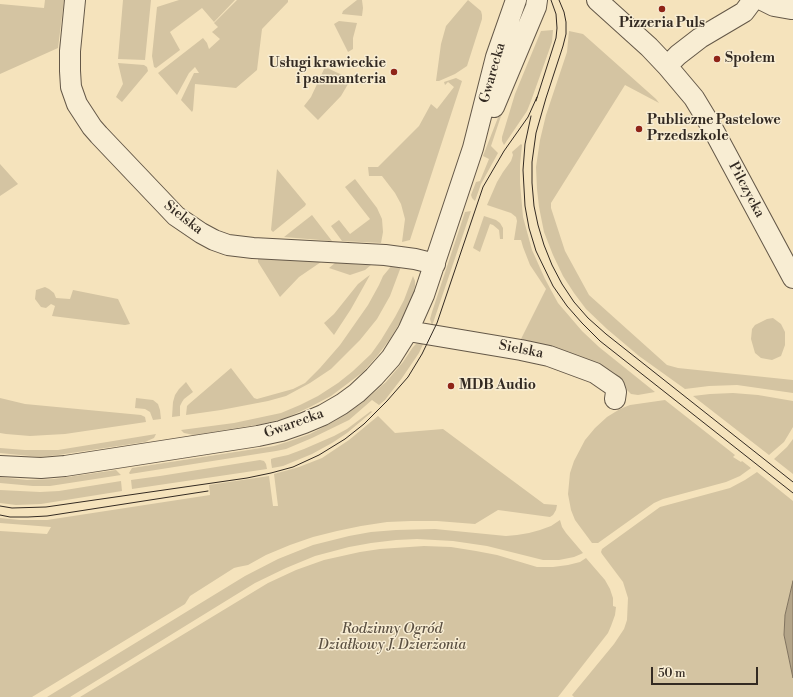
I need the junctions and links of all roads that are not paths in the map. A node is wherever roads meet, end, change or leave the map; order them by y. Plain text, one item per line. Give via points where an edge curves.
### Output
1 (75, 0) edge
2 (516, 0) edge
3 (597, 0) edge
4 (753, 0) edge
5 (762, 0) edge
6 (542, 2) edge
7 (793, 9) edge
8 (666, 66) junction
9 (473, 148) junction
10 (435, 264) junction
11 (793, 278) edge
12 (408, 331) junction
13 (615, 399) dead end
14 (0, 466) edge

1 - 10 street, Sielska via 70,72 71,87 77,104 99,135 176,216 201,233 228,245 385,255
2 - 9 street, Gwarecka via 496,57
3 - 8 street, Pilczycka via 647,45
4 - 8 street via 744,12 700,38
5 - 7 street via 774,6
6 - 9 street, Gwarecka
8 - 11 street, Pilczycka via 694,98 714,130
9 - 10 street, Gwarecka
10 - 12 street, Gwarecka
12 - 13 street, Sielska via 549,356 595,373 614,386
12 - 14 street, Gwarecka via 391,358 357,393 323,415 281,431 65,466

